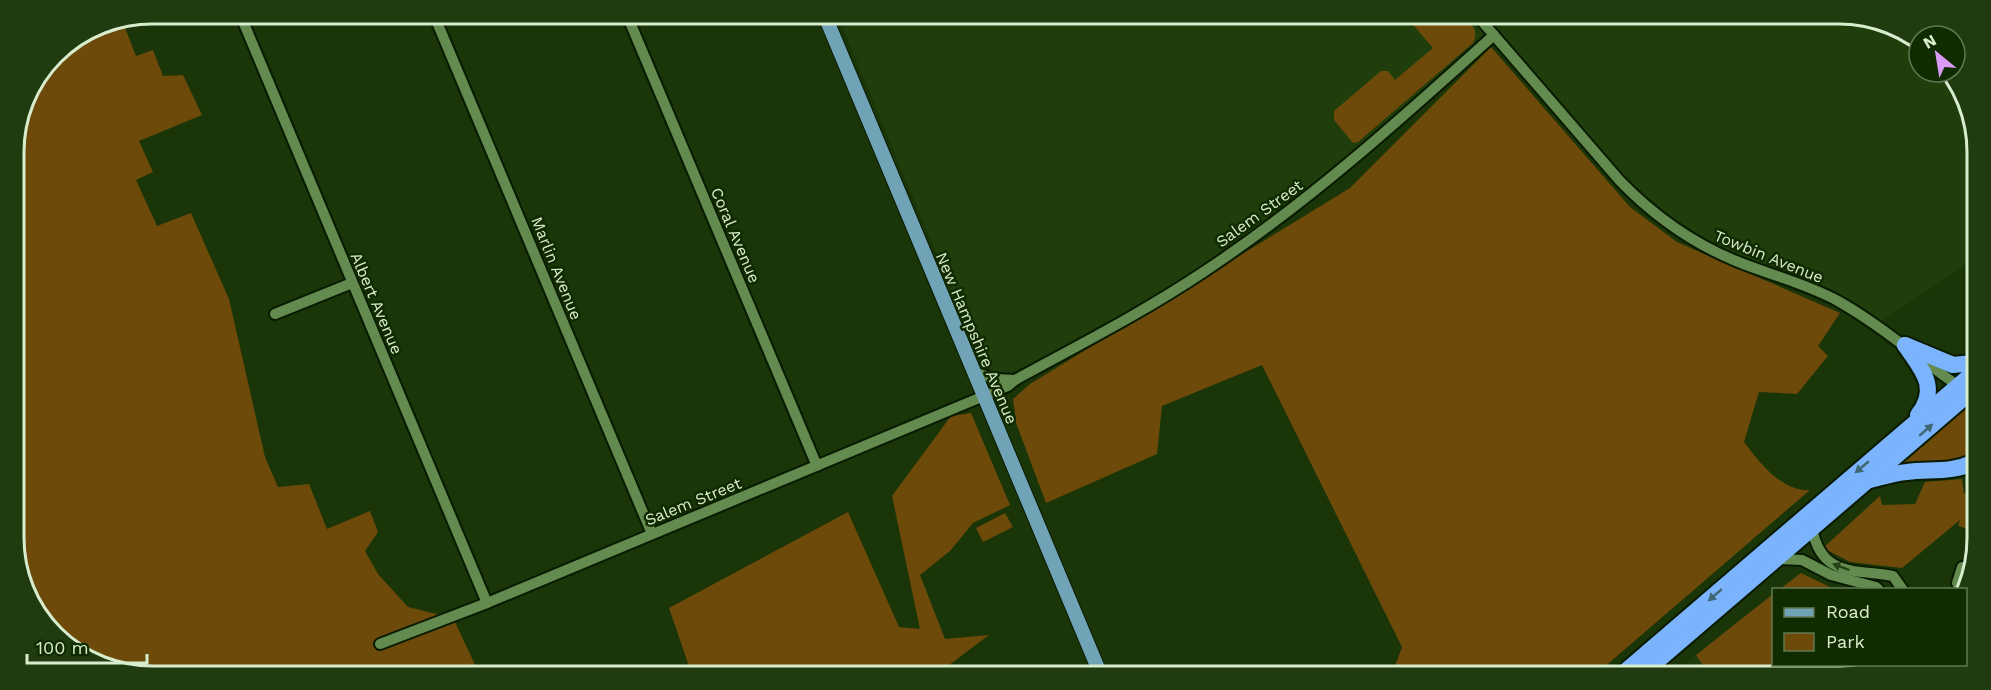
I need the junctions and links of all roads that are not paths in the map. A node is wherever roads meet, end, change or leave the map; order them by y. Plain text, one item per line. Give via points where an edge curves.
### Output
1 (244, 24) edge
2 (438, 24) edge
3 (631, 24) edge
4 (828, 24) edge
5 (1484, 24) edge
6 (1494, 35) junction
7 (352, 282) junction
8 (275, 314) dead end
9 (1905, 345) junction
10 (1967, 364) edge
11 (973, 372) junction
12 (1015, 380) junction
13 (1967, 391) edge
14 (1967, 393) edge
15 (1967, 393) edge
16 (984, 398) junction
17 (1907, 429) junction
18 (1967, 465) edge
19 (817, 466) junction
20 (1866, 482) junction
21 (1812, 528) junction
22 (652, 534) junction
23 (1775, 559) junction
24 (1964, 567) edge
25 (1958, 585) edge
26 (1877, 588) edge
27 (1902, 588) edge
28 (487, 603) junction
29 (380, 644) dead end
30 (1097, 666) edge
31 (1631, 666) edge
32 (1651, 666) edge

1 - 7 street, Albert Avenue
2 - 22 street, Marlin Avenue
3 - 19 street, Coral Avenue
4 - 11 main road, New Hampshire Avenue
5 - 6 street, Towbin Avenue
6 - 9 street, Towbin Avenue via 1620,181 1661,218 1735,261 1838,301
6 - 12 street, Salem Street via 1386,132 1286,213 1204,272
7 - 8 street
7 - 28 street, Albert Avenue
9 - 10 highway via 1953,365
9 - 13 street, Towbin Avenue
9 - 17 highway via 1925,377 1929,392 1923,409
11 - 12 street
11 - 16 main road, New Hampshire Avenue
12 - 16 street, Salem Street
14 - 17 highway
20 -> 15 highway
16 - 19 street, Salem Street
16 - 30 main road, New Hampshire Avenue
17 -> 31 highway
18 - 20 highway via 1946,471 1896,473
19 - 22 street, Salem Street
20 - 21 highway
21 - 23 highway
27 -> 21 street via 1893,576 1855,572 1828,562 1815,545
22 - 28 street, Salem Street
23 - 26 street via 1802,560
23 - 32 highway
24 - 25 street
28 - 29 street, Salem Street

